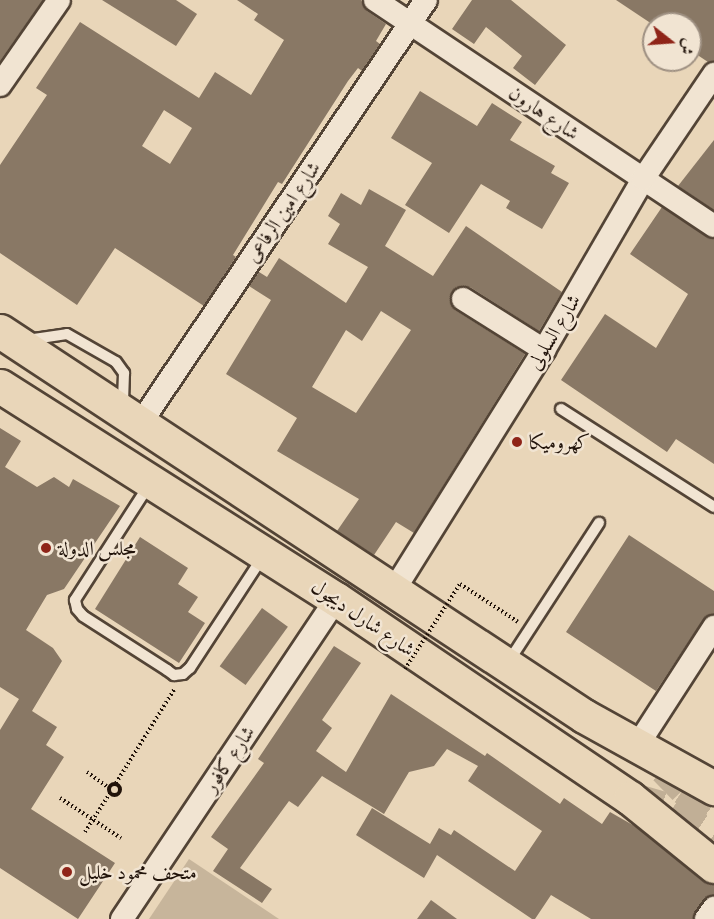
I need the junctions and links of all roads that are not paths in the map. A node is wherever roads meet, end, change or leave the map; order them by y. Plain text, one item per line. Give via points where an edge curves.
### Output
1 (59, 0) edge
2 (375, 0) edge
3 (426, 0) edge
4 (410, 24) junction
5 (714, 74) edge
6 (0, 85) edge
7 (643, 179) junction
8 (714, 226) edge
9 (464, 299) dead end
10 (6, 335) edge
11 (544, 350) junction
12 (0, 386) edge
13 (561, 409) dead end
14 (132, 419) junction
15 (151, 482) junction
16 (714, 507) edge
17 (599, 523) dead end
18 (265, 554) junction
19 (394, 590) junction
20 (336, 599) junction
21 (714, 627) edge
22 (507, 664) junction
23 (637, 746) junction
24 (714, 789) edge
25 (714, 866) edge
26 (714, 908) edge
27 (122, 919) edge
28 (706, 919) edge

1 - 6 street
2 - 4 street, شارع هارون
3 - 4 street, شارع امين الرفاعى
4 - 7 street, شارع هارون
4 - 14 street, شارع امين الرفاعى
5 - 7 street, شارع السلولى
7 - 8 street, شارع هارون
7 - 11 street, شارع السلولى
9 - 11 street
10 - 14 main road, شارع شارل ديجول
11 - 19 street, شارع السلولى
12 - 15 main road, شارع شارل ديجول
13 - 16 lane
14 - 19 main road, شارع شارل ديجول
15 - 18 main road, شارع شارل ديجول
15 - 18 lane via 75,600 83,616 174,675 190,668
17 - 22 lane
18 - 20 main road, شارع شارل ديجول
19 - 22 main road, شارع شارل ديجول
20 - 25 main road, شارع شارل ديجول via 630,798
20 - 27 street, شارع كافور
21 - 23 street
22 - 23 main road, شارع شارل ديجول
23 - 24 main road, شارع شارل ديجول
26 - 28 street

